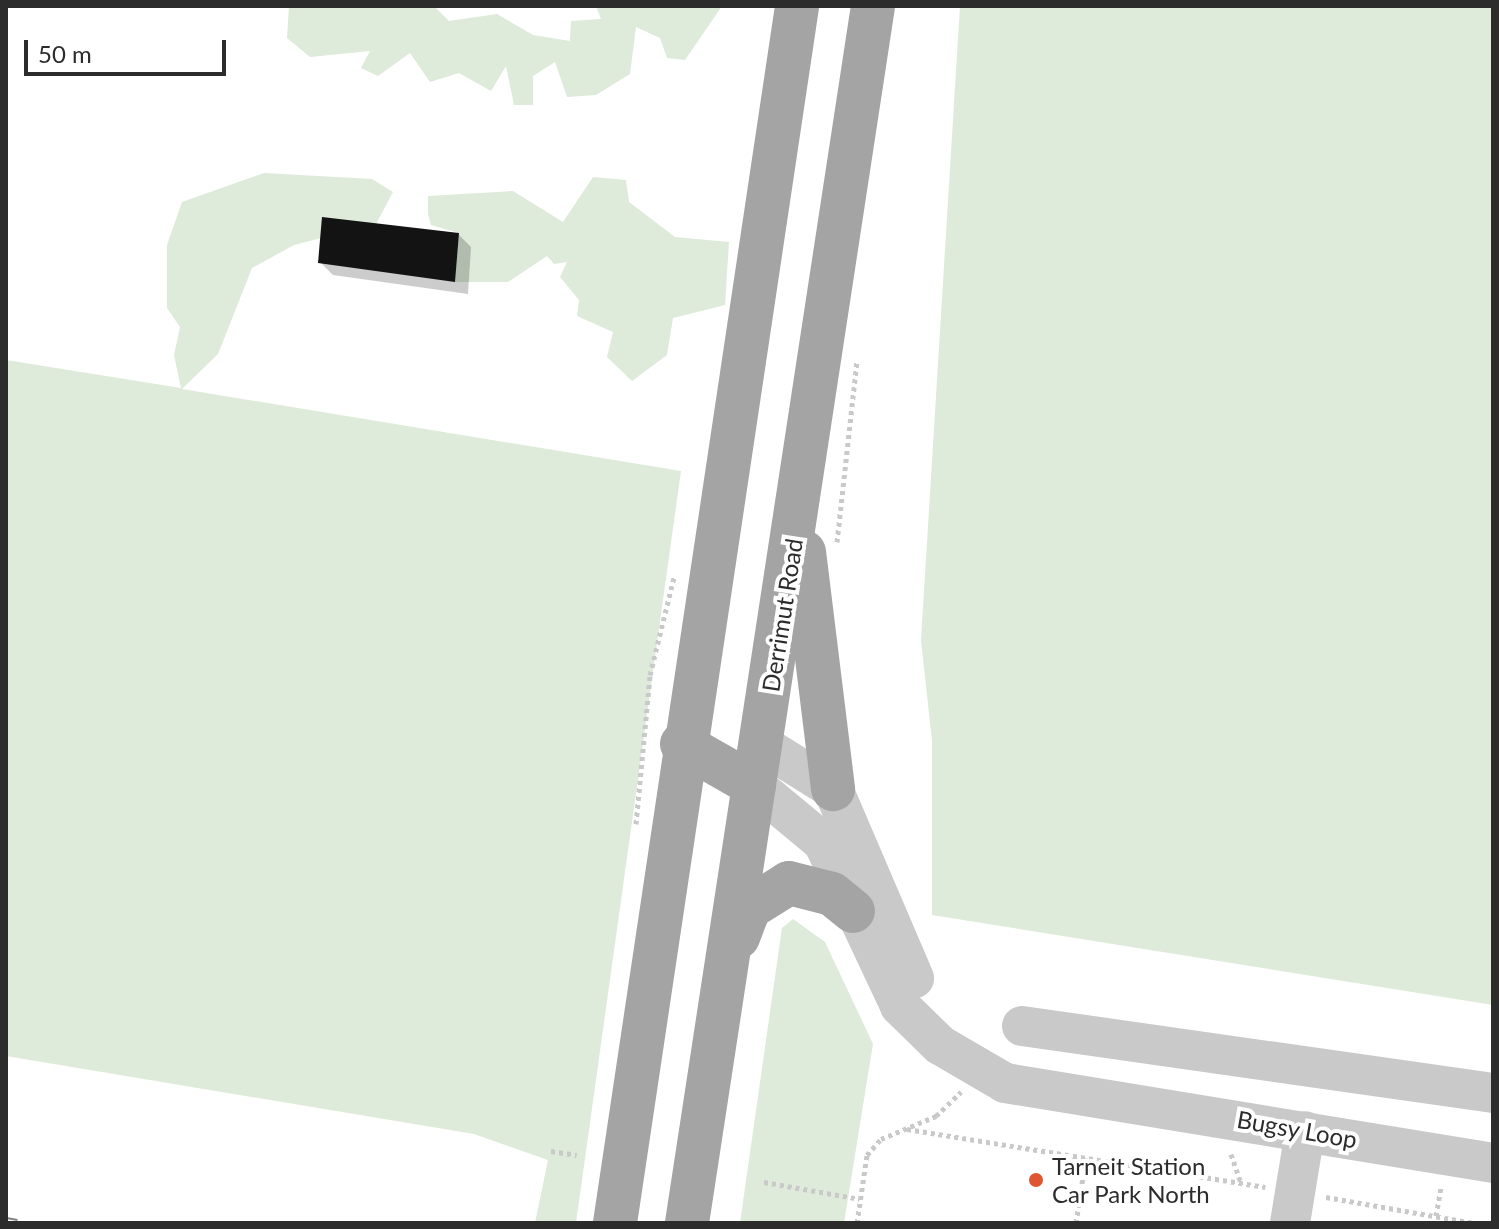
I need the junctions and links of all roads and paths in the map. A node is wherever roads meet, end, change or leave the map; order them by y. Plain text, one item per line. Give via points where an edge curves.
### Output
1 (797, 6) edge
2 (873, 6) edge
3 (857, 342) dead end
4 (798, 514) junction
5 (837, 547) dead end
6 (682, 744) junction
7 (758, 764) junction
8 (833, 789) junction
9 (853, 911) junction
10 (731, 957) junction
11 (1022, 1026) dead end
12 (1493, 1093) edge
13 (1100, 1096) junction
14 (1305, 1131) junction
15 (551, 1151) dead end
16 (577, 1155) dead end
17 (1086, 1158) junction
18 (1493, 1163) edge
19 (764, 1182) dead end
20 (860, 1199) junction
21 (1292, 1207) edge
22 (615, 1223) edge
23 (687, 1223) edge
24 (857, 1223) edge
25 (1076, 1223) edge
26 (1474, 1223) edge

1 - 6 main road
2 - 4 main road, Derrimut Road
3 - 5 path via 854,434
4 - 7 main road, Derrimut Road
4 - 8 main road
6 - 7 main road
6 - 22 main road
7 - 8 lane
7 - 9 lane via 823,842
7 - 10 main road, Derrimut Road
8 - 13 lane via 907,967 940,1019 998,1060
9 - 10 main road via 832,894 775,887 749,908
9 - 13 lane via 900,1006 940,1045 1005,1083
10 - 23 main road, Derrimut Road
11 - 12 lane
13 - 14 lane, Bugsy Loop
14 - 18 lane, Bugsy Loop
14 - 21 lane
15 - 16 path
17 - 20 path via 907,1129 867,1155
17 - 21 path
17 - 25 path
19 - 20 path
20 - 24 path
21 - 26 path

